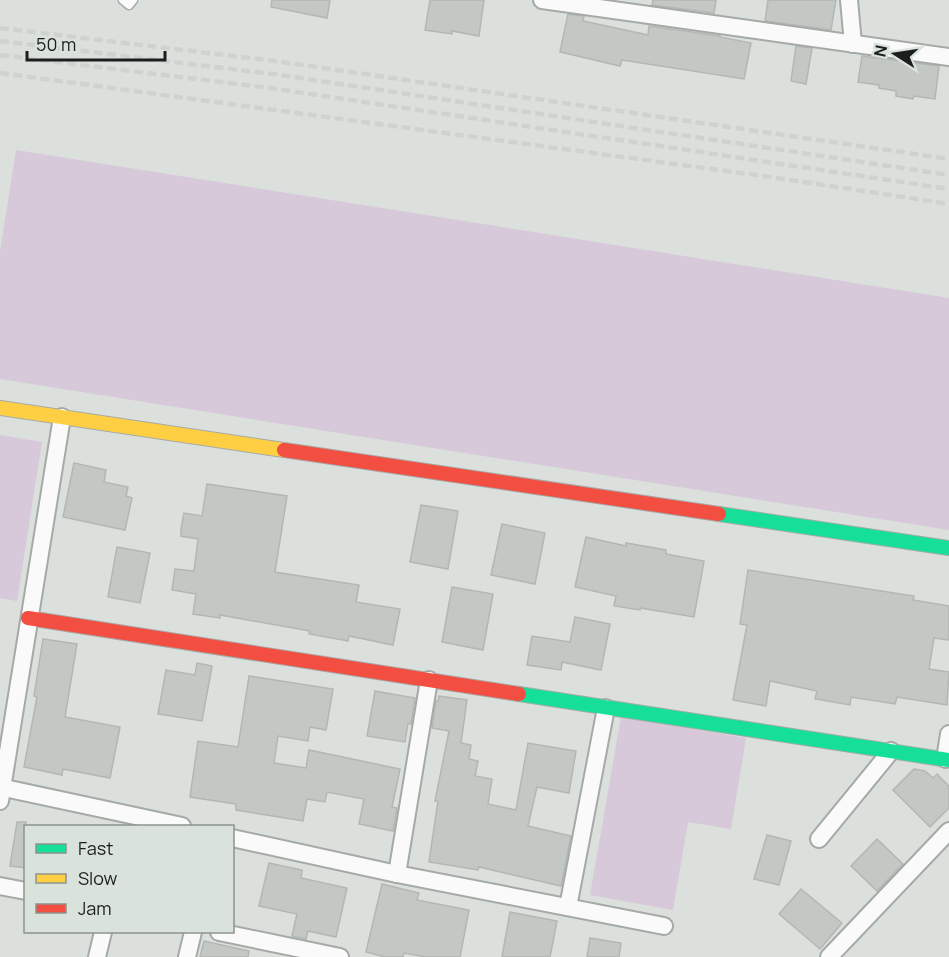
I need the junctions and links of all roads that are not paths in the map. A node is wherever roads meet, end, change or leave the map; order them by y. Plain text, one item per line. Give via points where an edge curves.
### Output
1 (123, 0) edge
2 (134, 0) edge
3 (542, 0) edge
4 (849, 0) edge
5 (852, 44) junction
6 (949, 57) edge
7 (0, 408) edge
8 (62, 417) junction
9 (949, 548) edge
10 (28, 618) junction
11 (429, 680) junction
12 (606, 708) junction
13 (949, 734) edge
14 (891, 751) junction
15 (947, 760) edge
16 (1, 792) edge
17 (177, 825) edge
18 (949, 831) edge
19 (234, 838) edge
20 (819, 839) dead end
21 (397, 873) junction
22 (0, 886) edge
23 (24, 891) edge
24 (568, 907) junction
25 (664, 926) dead end
26 (103, 933) edge
27 (194, 933) edge
28 (222, 933) edge
29 (278, 951) edge
30 (98, 957) edge
31 (188, 957) edge
32 (340, 957) edge
33 (829, 957) edge

1 - 2 lane via 129,5
3 - 5 street
4 - 5 street
5 - 6 street
7 - 8 street
8 - 9 street
8 - 10 street
10 - 11 street
10 - 16 street
11 - 12 street
11 - 21 street
12 - 14 street
12 - 24 street
13 - 15 street
14 - 15 street
14 - 20 street
16 - 17 street
18 - 33 street
19 - 21 street
21 - 24 street
22 - 23 street
24 - 25 street
26 - 30 street
27 - 31 street
28 - 29 street
29 - 32 street

